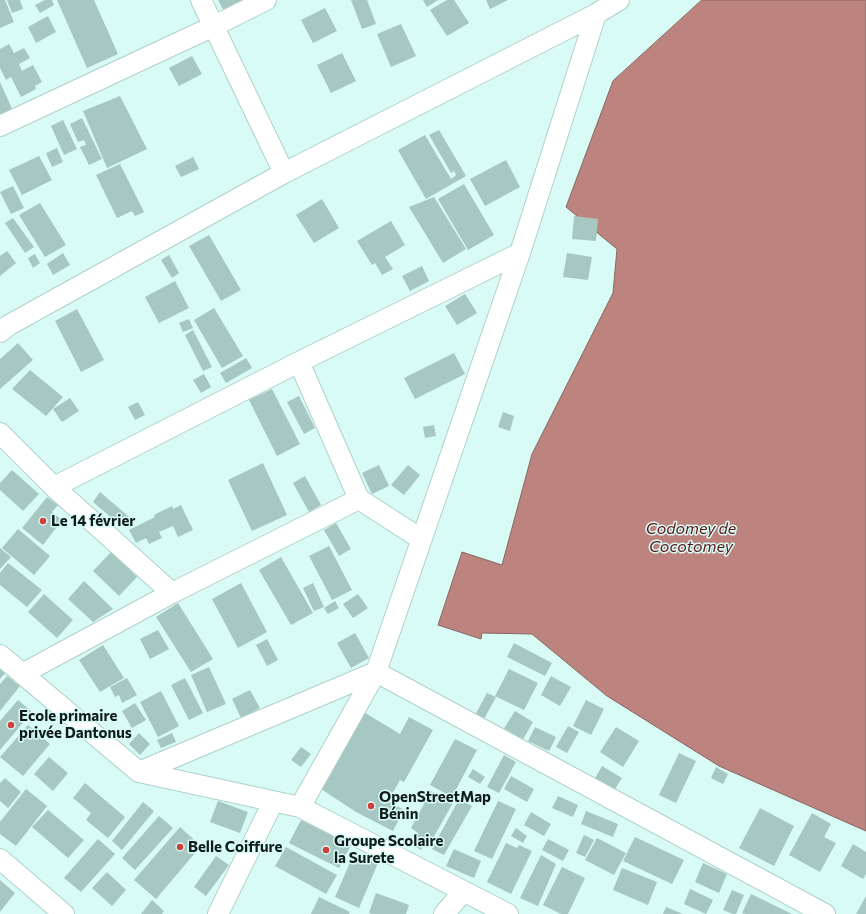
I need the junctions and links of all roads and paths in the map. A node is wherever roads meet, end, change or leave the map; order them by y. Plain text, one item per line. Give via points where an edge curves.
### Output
1 (201, 0) edge
2 (266, 0) edge
3 (619, 0) edge
4 (596, 14) junction
5 (214, 26) junction
6 (0, 126) edge
7 (284, 173) junction
8 (520, 253) junction
9 (3, 323) edge
10 (299, 362) junction
11 (0, 433) edge
12 (54, 487) junction
13 (359, 499) junction
14 (421, 539) junction
15 (172, 593) junction
16 (0, 655) edge
17 (376, 672) junction
18 (22, 674) junction
19 (139, 772) junction
20 (273, 802) junction
21 (300, 807) junction
22 (0, 859) edge
23 (464, 892) junction
24 (64, 914) edge
25 (218, 914) edge
26 (444, 914) edge
27 (508, 914) edge
28 (824, 914) edge

1 - 5 street
2 - 5 street
3 - 4 street
4 - 7 street
4 - 8 street
5 - 6 street
5 - 7 street
7 - 9 street
8 - 10 street
8 - 14 street
10 - 12 street
10 - 13 street
11 - 12 street
12 - 15 street
13 - 14 street
13 - 15 street
14 - 17 street
15 - 18 street
16 - 18 street
17 - 19 street
17 - 21 street
17 - 28 street
18 - 19 street
19 - 20 street
20 - 21 street
20 - 25 street
21 - 23 street
22 - 24 street
23 - 26 street
23 - 27 street

